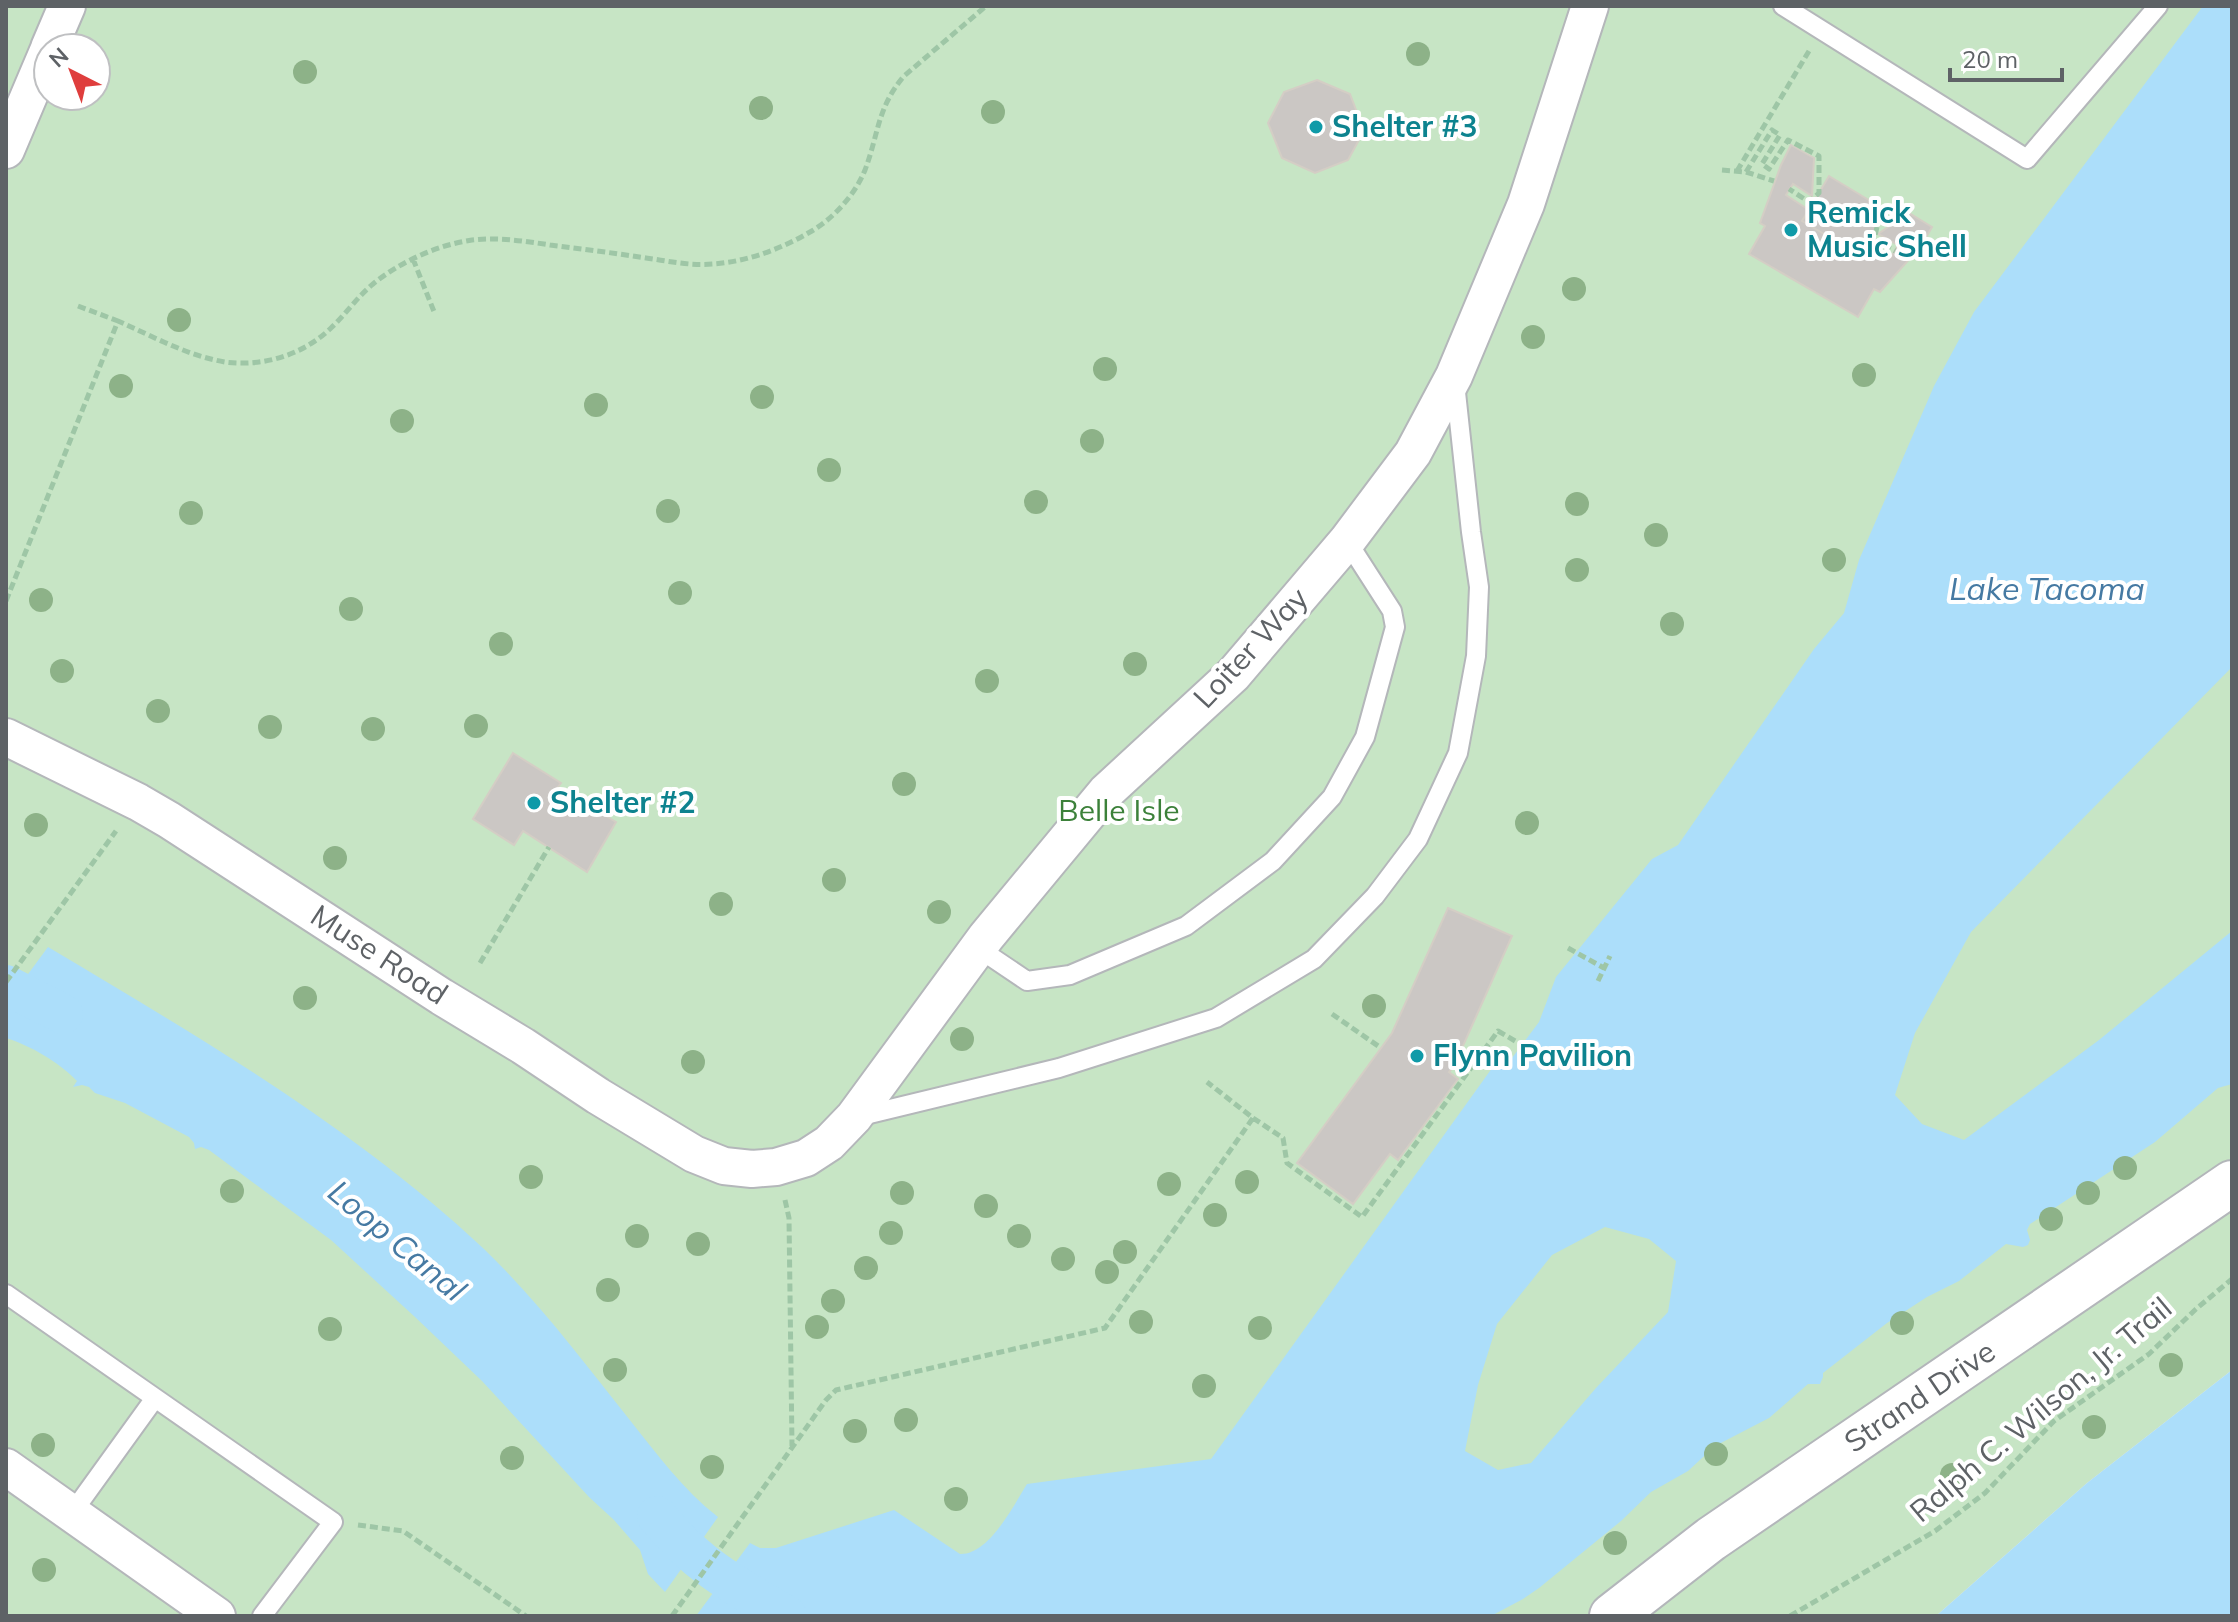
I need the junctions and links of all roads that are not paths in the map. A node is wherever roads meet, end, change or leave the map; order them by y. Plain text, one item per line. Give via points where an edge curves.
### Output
1 (67, 6) edge
2 (1590, 6) edge
3 (1783, 6) edge
4 (2158, 6) edge
5 (56, 32) edge
6 (32, 90) edge
7 (6, 150) edge
8 (1454, 376) junction
9 (1347, 541) junction
10 (6, 737) edge
11 (978, 948) junction
12 (854, 1117) junction
13 (752, 1169) joint
14 (2232, 1183) edge
15 (6, 1294) edge
16 (155, 1398) junction
17 (6, 1467) edge
18 (72, 1513) junction
19 (217, 1616) edge
20 (262, 1616) edge
21 (1612, 1616) edge

1 - 5 street
2 - 8 street, Loiter Way via 1526,204
3 - 4 lane via 2027,159
6 - 7 street
8 - 9 street, Loiter Way via 1413,453
8 - 12 lane via 1479,587 1476,656 1458,753 1418,839 1375,896 1314,959 1216,1018 1059,1068
9 - 11 street, Loiter Way via 1233,675 1106,792
9 - 11 lane via 1392,611 1395,627 1365,737 1332,797 1273,861 1186,926 1114,957 1070,975 1027,981
10 - 13 street, Muse Road via 138,802 694,1154 724,1166
11 - 12 street, Loiter Way
12 - 13 street, Loiter Way via 806,1158
14 - 21 street, Strand Drive via 1711,1539
15 - 16 lane
16 - 18 lane
16 - 20 lane via 333,1522
17 - 18 street
18 - 19 street

